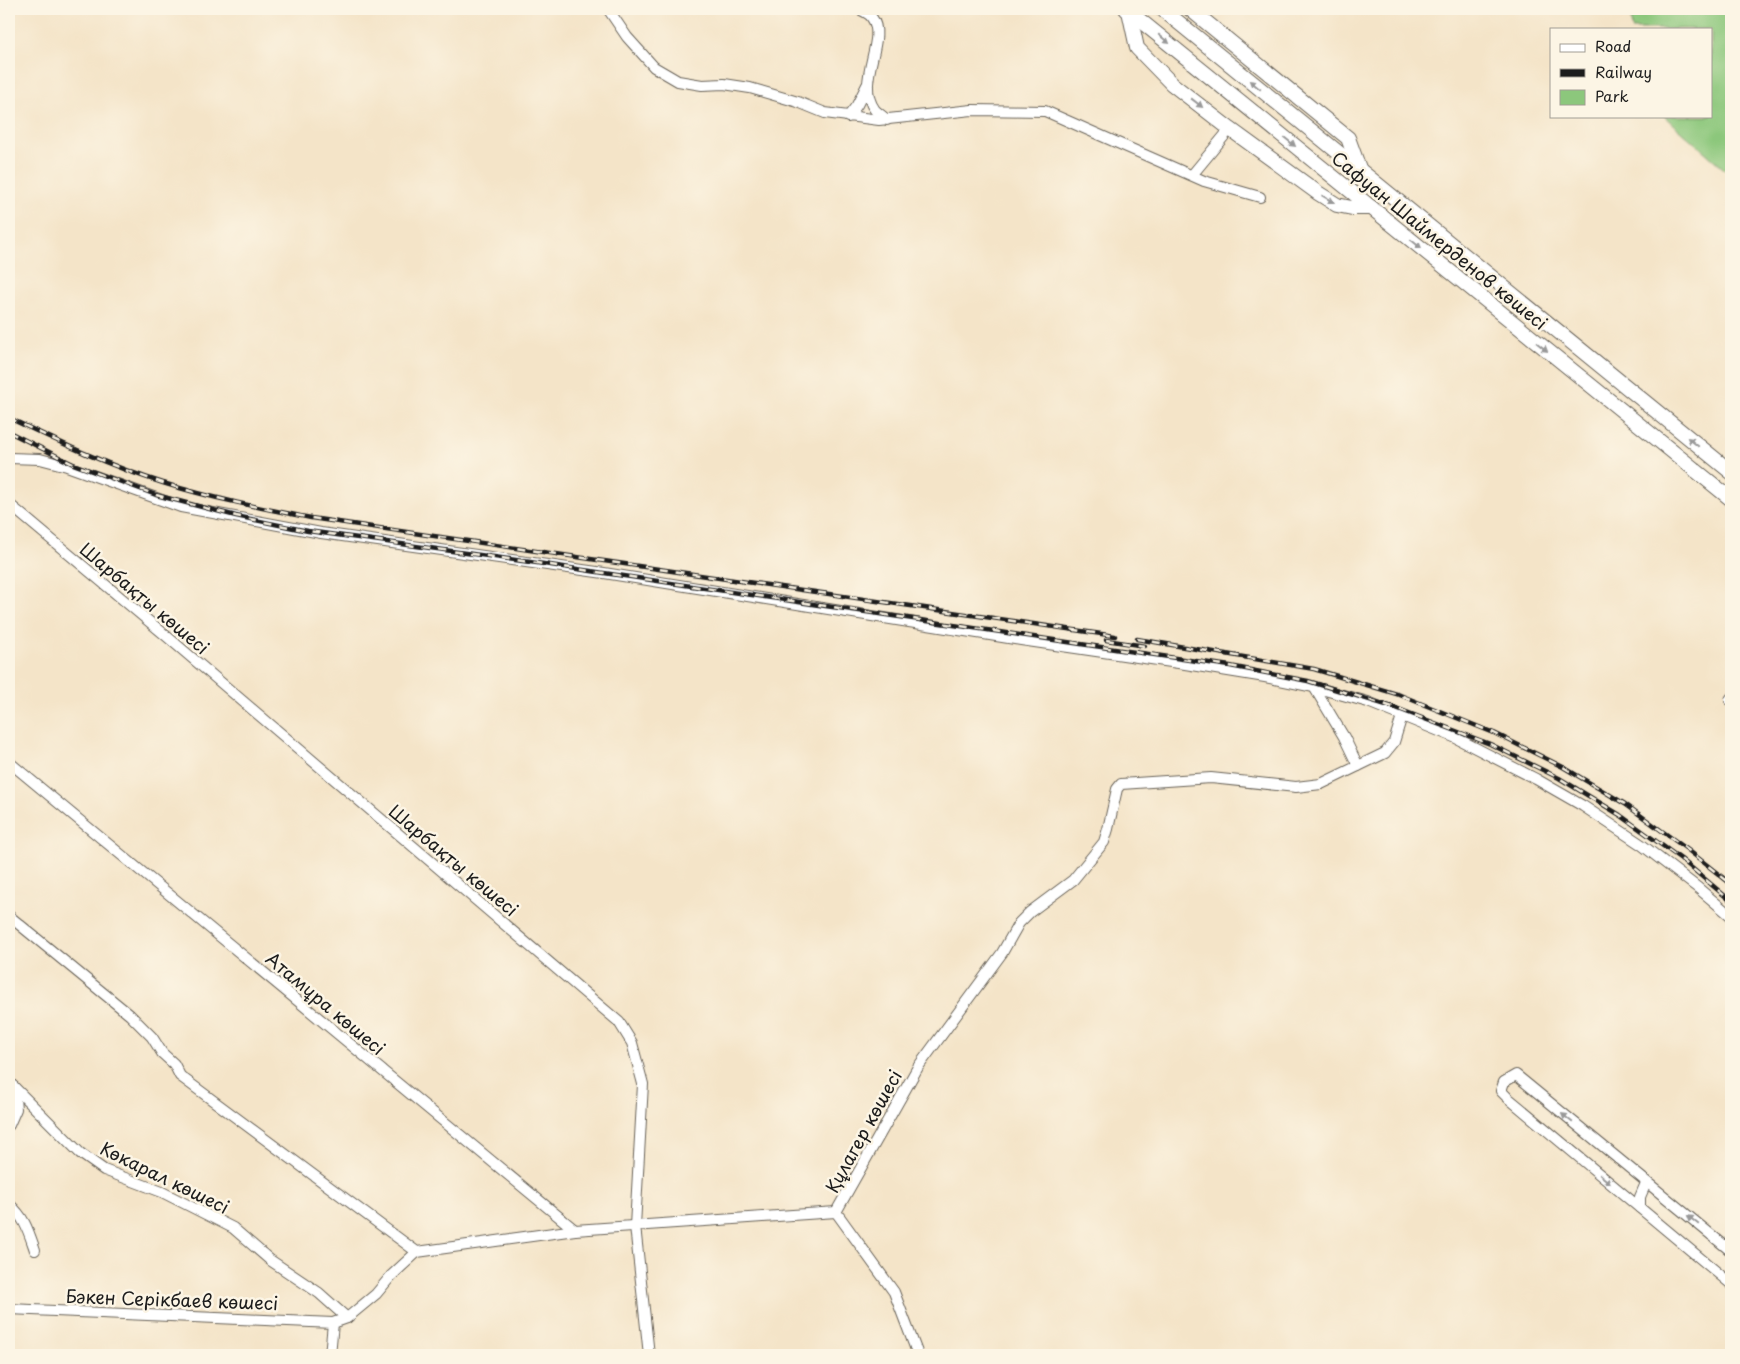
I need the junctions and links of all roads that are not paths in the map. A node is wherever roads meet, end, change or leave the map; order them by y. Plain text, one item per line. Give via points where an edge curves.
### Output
1 (608, 9) edge
2 (859, 9) edge
3 (1162, 9) edge
4 (1190, 9) edge
5 (1127, 10) edge
6 (867, 85) junction
7 (848, 117) junction
8 (888, 120) junction
9 (1230, 129) junction
10 (1361, 172) junction
11 (1192, 176) junction
12 (1260, 197) dead end
13 (1372, 208) junction
14 (9, 458) edge
15 (1731, 472) edge
16 (1731, 499) edge
17 (12, 508) edge
18 (9, 520) edge
19 (1314, 688) junction
20 (1402, 716) junction
21 (9, 762) edge
22 (1358, 766) junction
23 (9, 916) edge
24 (1731, 916) edge
25 (11, 1085) edge
26 (9, 1125) edge
27 (1646, 1183) junction
28 (9, 1204) edge
29 (1640, 1208) junction
30 (836, 1212) junction
31 (635, 1226) junction
32 (575, 1230) junction
33 (35, 1250) dead end
34 (1731, 1251) edge
35 (417, 1252) junction
36 (1731, 1284) edge
37 (9, 1309) edge
38 (347, 1318) junction
39 (333, 1322) junction
40 (330, 1355) edge
41 (649, 1355) edge
42 (918, 1355) edge

1 - 7 street via 627,37 654,67 678,81 750,88 824,113
2 - 6 street via 872,18 877,34
10 -> 3 main road, Сафуан Шаймерденов көшесі
4 - 10 main road via 1348,138
5 -> 9 main road via 1137,48 1172,84
5 -> 13 main road, Сафуан Шаймерденов көшесі
6 - 7 street
6 - 8 street via 875,110
7 - 8 street
8 - 11 street via 972,110 1045,111
9 - 11 street
9 -> 13 main road via 1337,205
15 -> 10 main road, Сафуан Шаймерденов көшесі
11 - 12 street
13 -> 16 main road, Сафуан Шаймерденов көшесі
14 - 19 street via 40,459 66,466 181,507 321,533 604,572 1265,676
17 - 18 street
17 - 31 street, Шарбақты көшесі via 619,1022 632,1043 643,1084
19 - 20 street via 1368,702
19 - 22 street
20 - 22 street via 1394,742 1386,753
20 - 24 street via 1454,737 1583,806 1656,856
21 - 32 street, Атамұра көшесі
22 - 30 street, Құлагер көшесі via 1314,786 1211,778 1121,784 1104,842 1073,880 1019,923 1002,953 918,1067
23 - 35 street via 130,1015 152,1037 180,1076
25 - 26 street via 16,1109
25 - 38 street, Көкарал көшесі via 80,1153 104,1170 162,1192 233,1228
27 - 29 street
27 -> 29 street via 1516,1076 1504,1082 1501,1091 1507,1097
34 -> 27 street
28 - 33 street via 22,1216
29 - 36 street
30 - 31 street, Құлагер көшесі
30 - 42 street via 894,1292
31 - 32 street
31 - 41 street, Шарбақты көшесі
32 - 35 street
35 - 38 street
37 - 39 street, Бәкен Серікбаев көшесі
38 - 39 street
39 - 40 street

